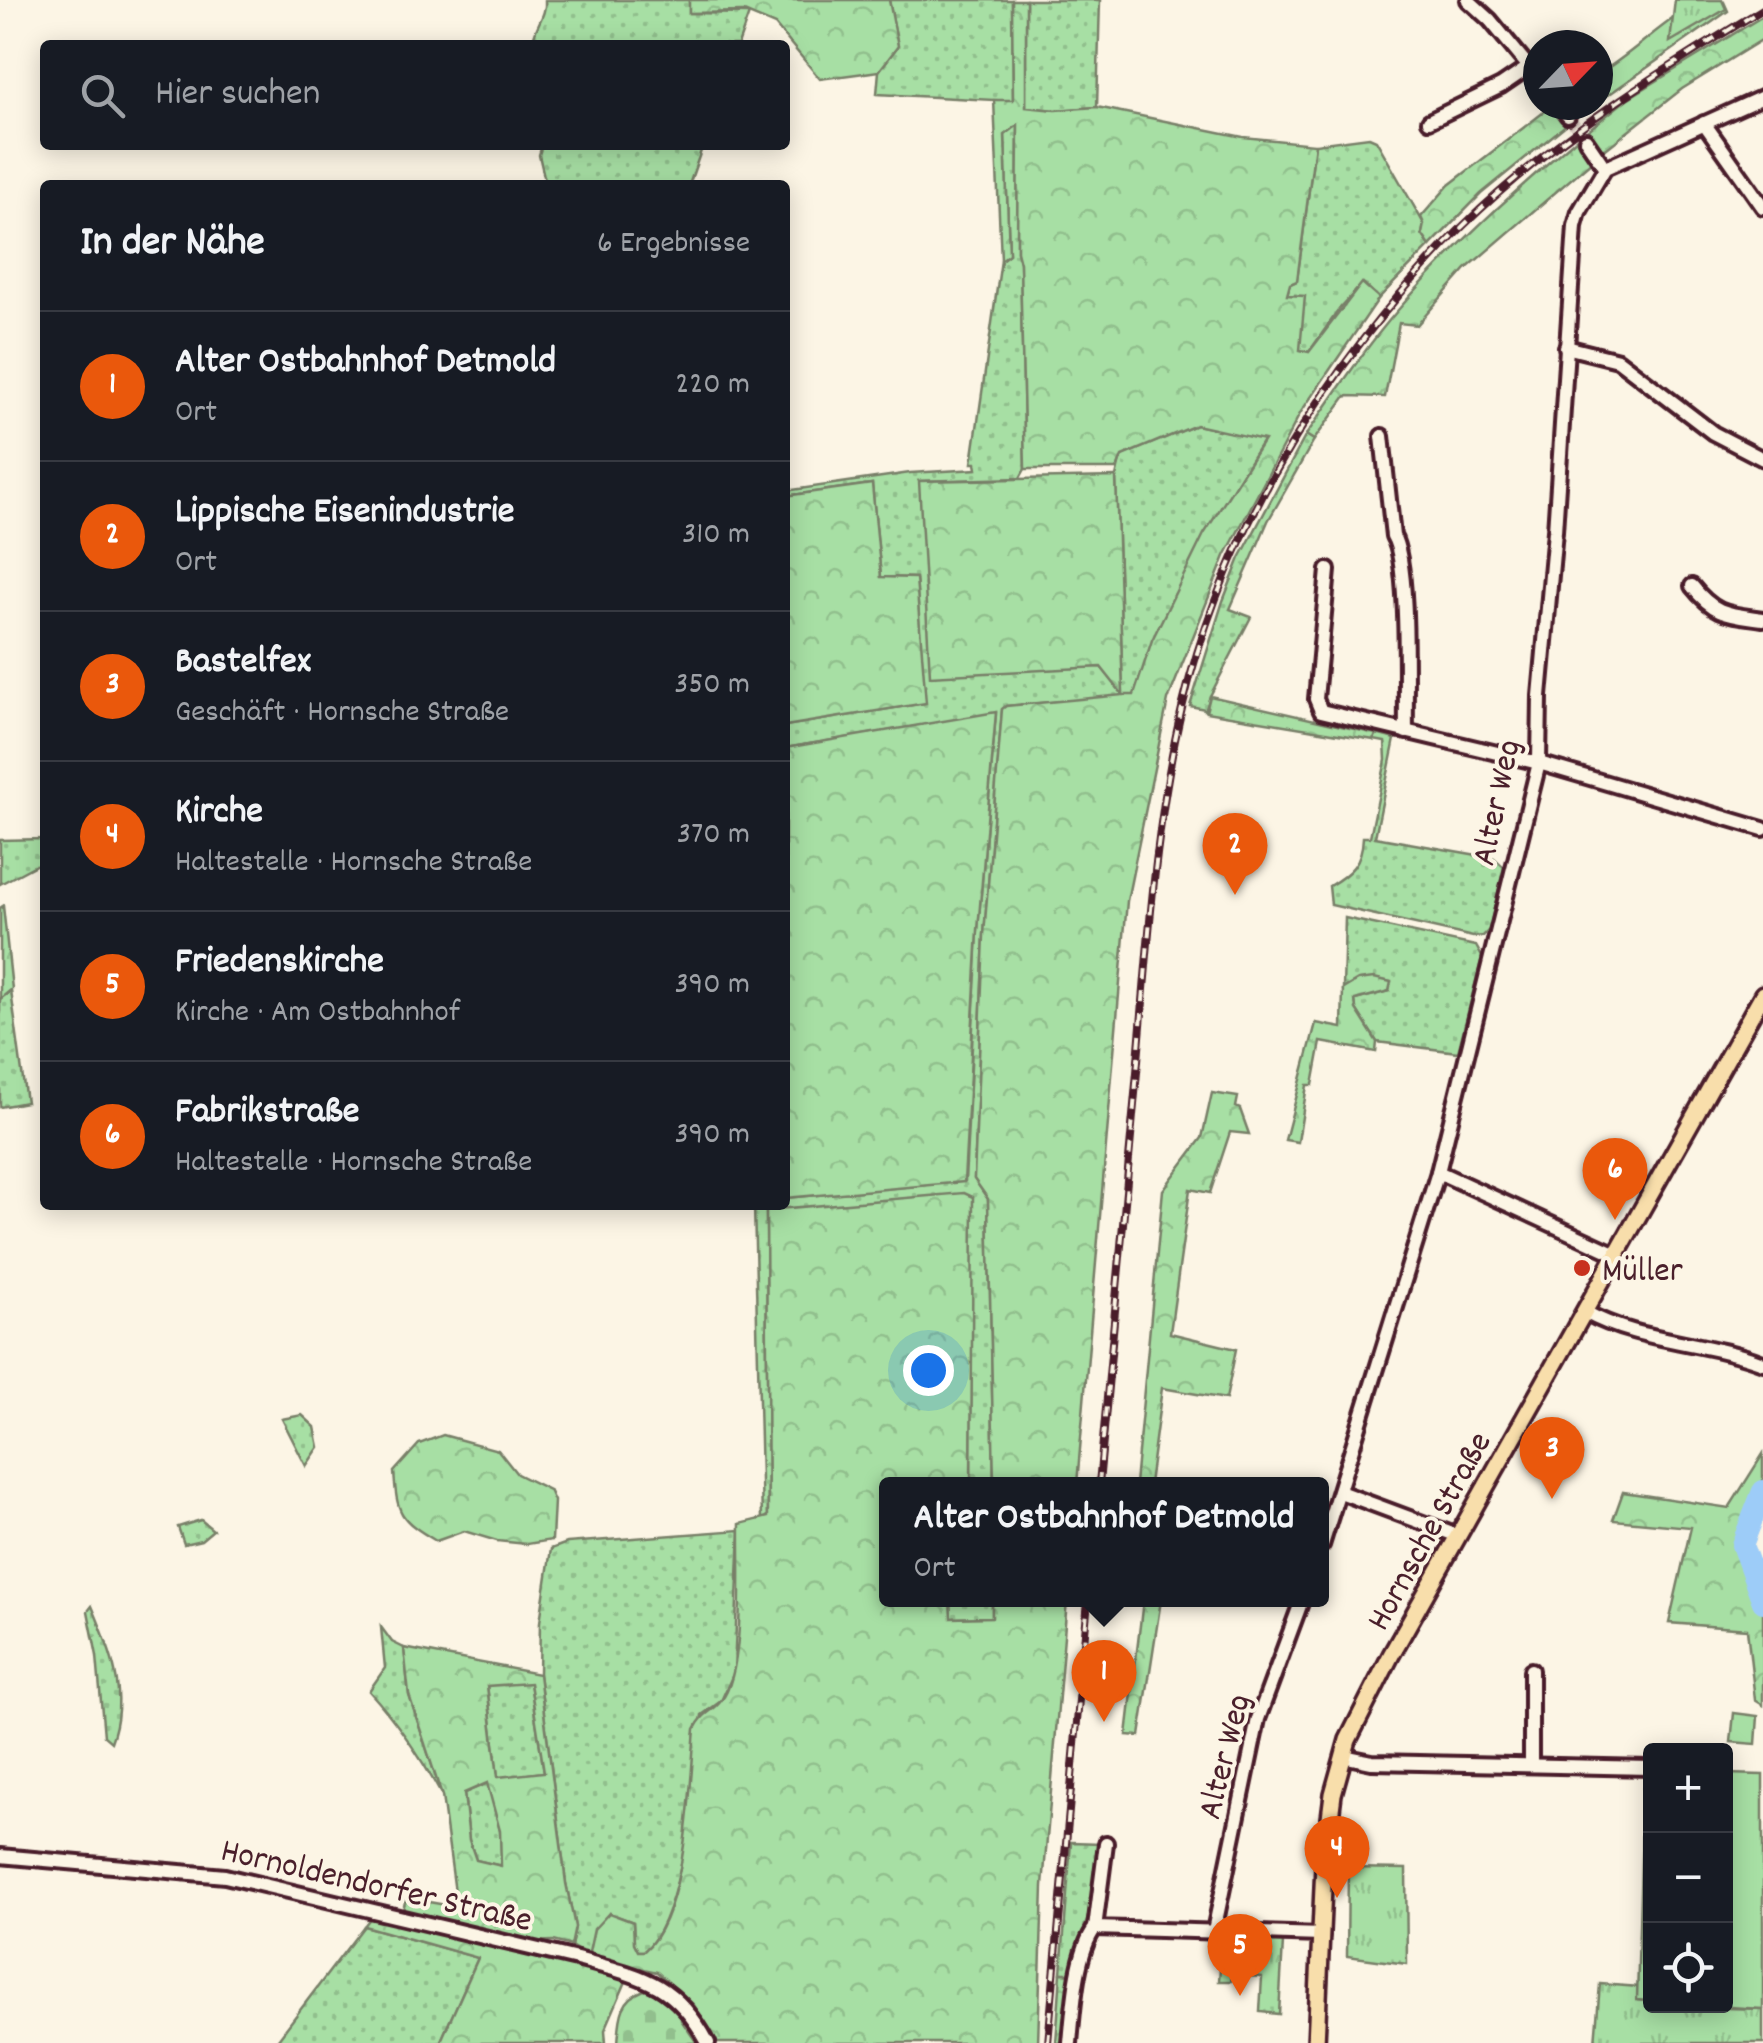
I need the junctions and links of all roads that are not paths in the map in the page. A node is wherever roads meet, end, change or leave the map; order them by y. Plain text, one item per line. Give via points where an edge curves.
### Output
1 (1468, 0) edge
2 (1523, 60) edge
3 (1523, 77) edge
4 (1763, 97) edge
5 (1429, 121) dead end
6 (1704, 123) junction
7 (1586, 140) tunnel mouth
8 (1605, 168) junction
9 (1756, 186) edge
10 (1763, 207) edge
11 (1566, 348) junction
12 (1382, 436) dead end
13 (1763, 459) edge
14 (1328, 570) dead end
15 (1692, 586) dead end
16 (1763, 619) edge
17 (1406, 732) junction
18 (1539, 764) junction
19 (1763, 829) edge
20 (1763, 994) edge
21 (1438, 1172) junction
22 (1616, 1254) junction
23 (1585, 1312) junction
24 (1763, 1364) edge
25 (1340, 1492) junction
26 (1329, 1524) edge
27 (1458, 1536) junction
28 (1299, 1607) edge
29 (1531, 1670) dead end
30 (1343, 1756) junction
31 (1530, 1765) junction
32 (1643, 1768) edge
33 (1106, 1843) dead end
34 (0, 1856) edge
35 (1095, 1928) junction
36 (1214, 1931) junction
37 (1322, 1935) junction
38 (1316, 2035) edge
39 (708, 2043) edge
40 (1070, 2043) edge

1 - 2 street
3 - 5 street
4 - 6 street
6 - 8 street
6 - 9 street
7 - 8 street
8 - 11 street, Alter Weg via 1574,226
9 - 10 street
11 - 13 street via 1618,360 1713,433
11 - 18 street, Alter Weg
12 - 17 street via 1405,605
14 - 17 street via 1318,706
15 - 16 street via 1720,613
17 - 18 street
18 - 19 street
18 - 21 street, Alter Weg
20 - 22 main road, Hornsche Straße
21 - 22 street
21 - 25 street, Alter Weg
22 - 23 main road, Hornsche Straße
23 - 24 street
23 - 27 main road, Hornsche Straße
25 - 26 street, Alter Weg
25 - 27 street
27 - 30 main road, Hornsche Straße
28 - 36 street, Alter Weg via 1258,1719
29 - 31 street
30 - 31 street
30 - 37 main road, Hornsche Straße via 1328,1830
31 - 32 street
33 - 35 street
34 - 39 street, Hornoldendorfer Straße via 226,1876 577,1959 668,1992
35 - 36 street
35 - 40 street
36 - 37 street
37 - 38 main road, Hornsche Straße

